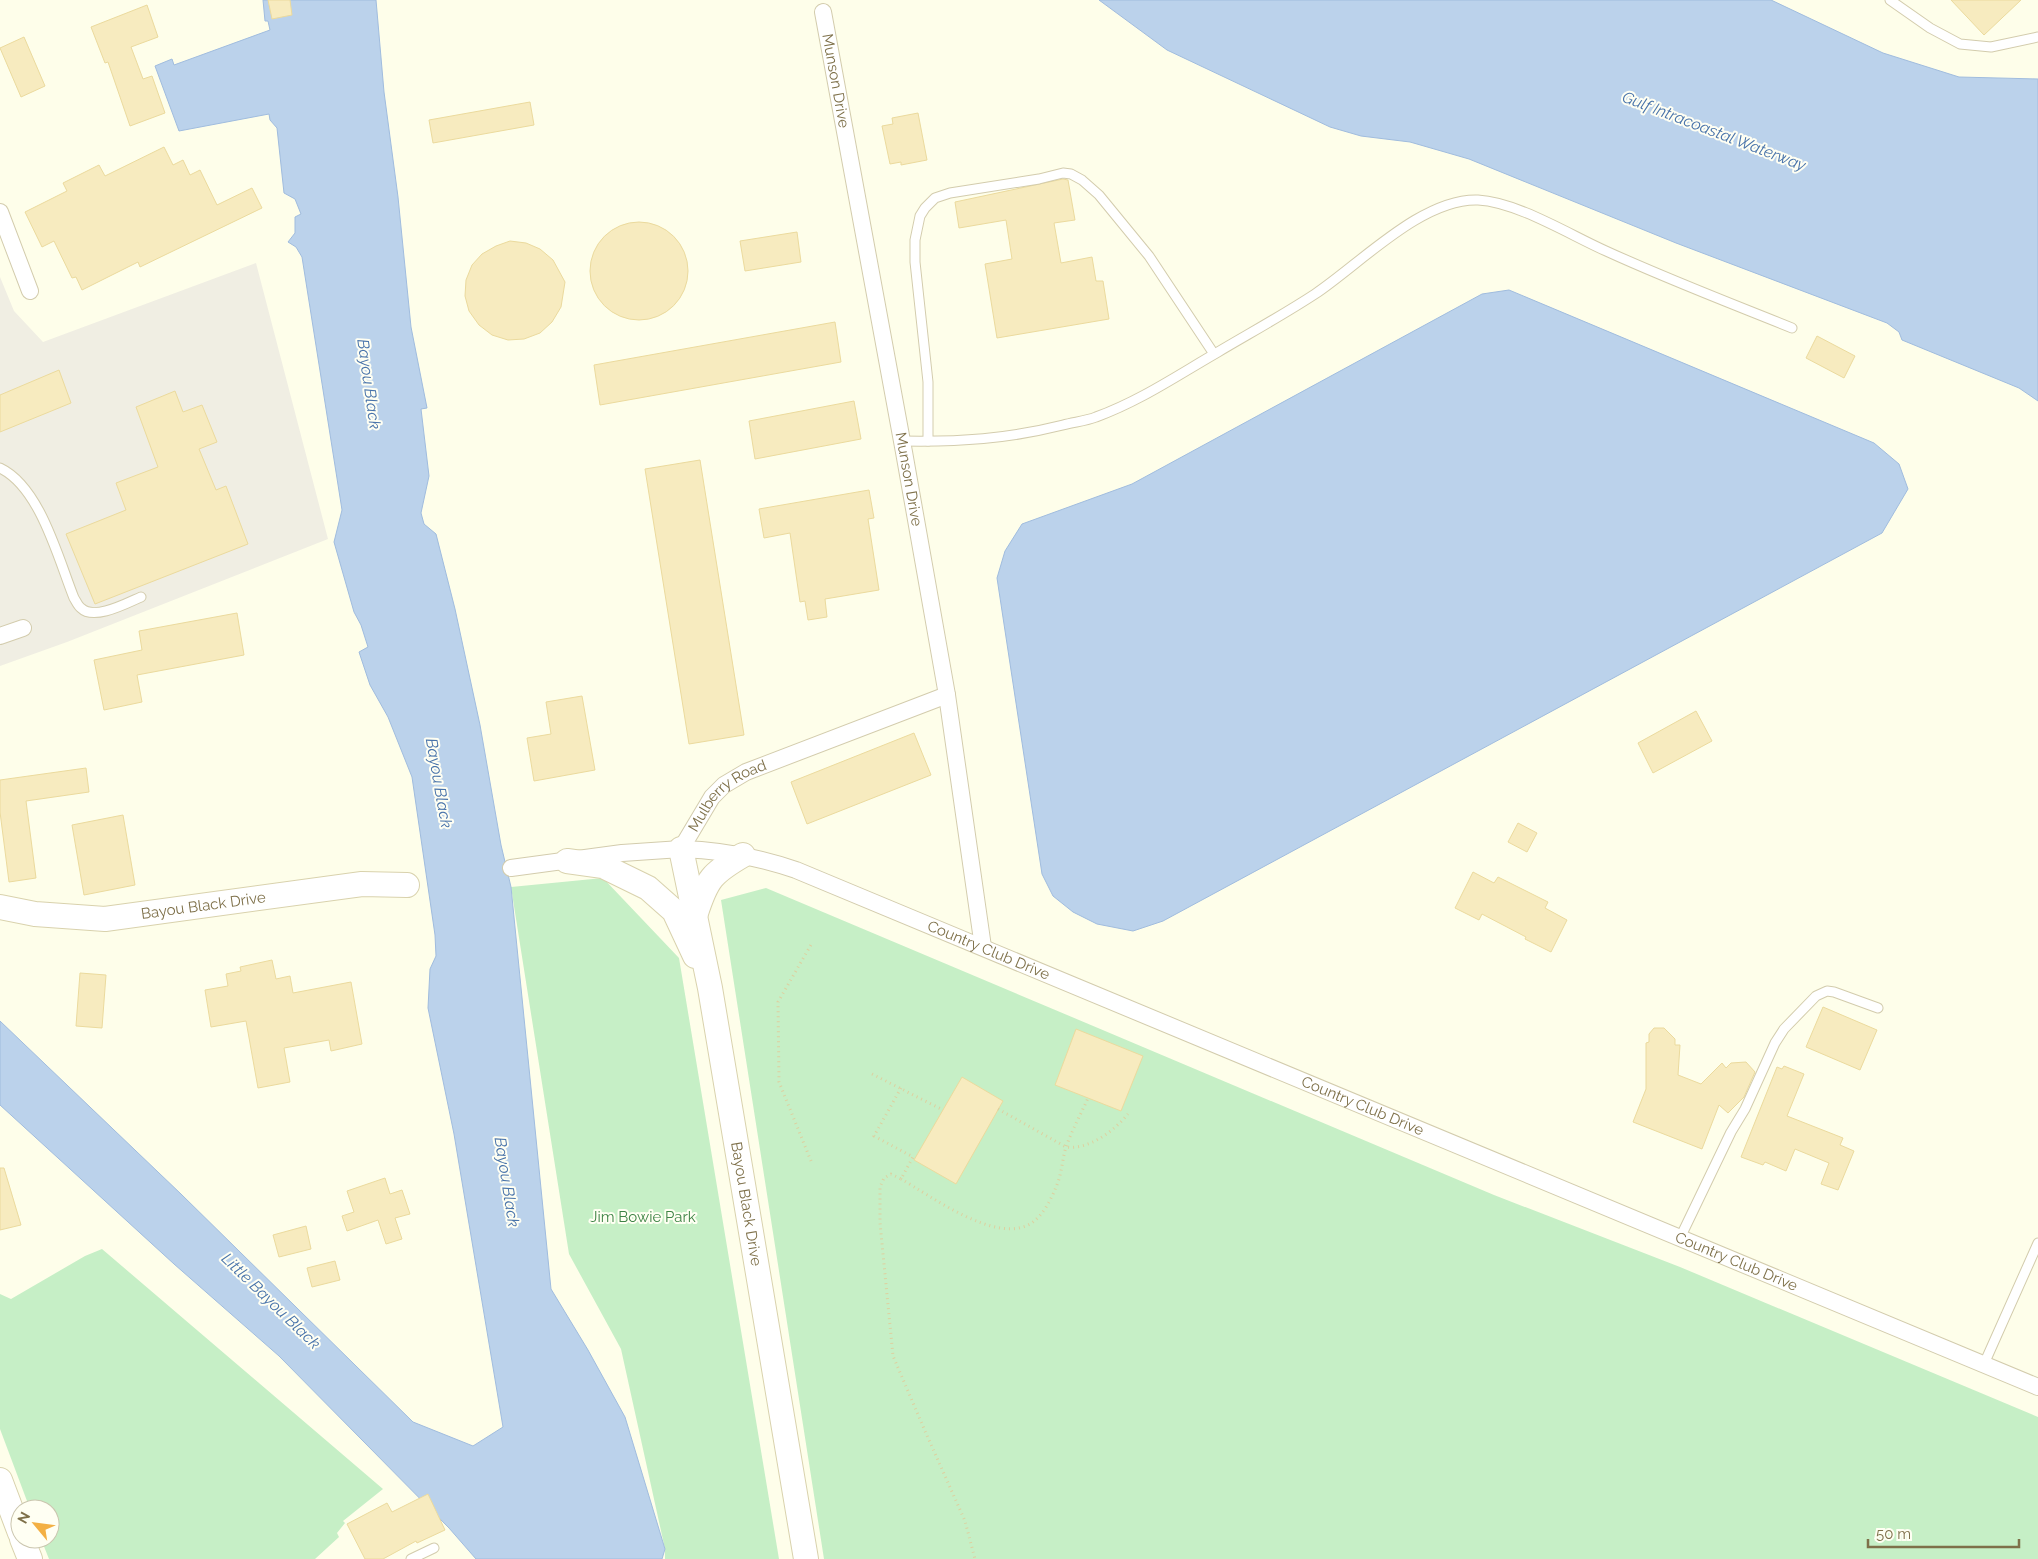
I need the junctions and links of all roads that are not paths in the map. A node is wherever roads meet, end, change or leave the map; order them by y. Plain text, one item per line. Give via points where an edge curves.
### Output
1 (1890, 0) edge
2 (823, 12) dead end
3 (2038, 37) edge
4 (0, 212) edge
5 (30, 292) dead end
6 (1792, 328) dead end
7 (1214, 354) junction
8 (902, 441) junction
9 (928, 442) junction
10 (0, 468) edge
11 (142, 598) dead end
12 (24, 628) dead end
13 (0, 636) edge
14 (947, 695) junction
15 (681, 849) junction
16 (743, 855) junction
17 (567, 861) junction
18 (511, 868) dead end
19 (408, 885) dead end
20 (0, 907) edge
21 (696, 913) junction
22 (984, 947) junction
23 (710, 988) junction
24 (1878, 1008) dead end
25 (1680, 1238) junction
26 (2038, 1243) edge
27 (1984, 1364) junction
28 (2038, 1387) edge
29 (0, 1480) edge
30 (10, 1506) edge
31 (434, 1548) dead end
32 (411, 1559) edge
33 (806, 1559) edge

1 - 3 lane via 1960,44 1991,47
2 - 8 street, Munson Drive
4 - 5 street
6 - 7 lane via 1654,272 1526,214 1479,200 1439,207 1420,217 1317,292
7 - 9 lane via 1149,393 1096,417 999,438
7 - 9 lane via 1149,256 1099,195 1072,174 1063,173 935,198 920,216 915,240 928,382
8 - 9 lane
8 - 14 street, Munson Drive
10 - 11 lane via 25,487 38,508 74,598 82,610 103,612
12 - 13 street
14 - 15 street, Mulberry Road via 746,772 724,785 712,797
14 - 22 street, Munson Drive
15 - 16 street, Country Club Drive
15 - 17 street, Mulberry Road via 622,852
15 - 21 street, Bayou Black Drive
16 - 21 street via 713,874 704,888
16 - 22 street, Country Club Drive via 796,870
17 - 18 street, Mulberry Road
17 - 23 street via 616,871 648,888 674,911
19 - 20 street, Bayou Black Drive via 362,884 105,919 35,914
21 - 23 street, Bayou Black Drive
22 - 25 street, Country Club Drive
23 - 33 street, Bayou Black Drive
24 - 25 lane via 1827,991 1816,996 1784,1029 1765,1060 1745,1109
25 - 27 street, Country Club Drive
26 - 27 lane
27 - 28 street, Country Club Drive
29 - 30 street
31 - 32 lane

